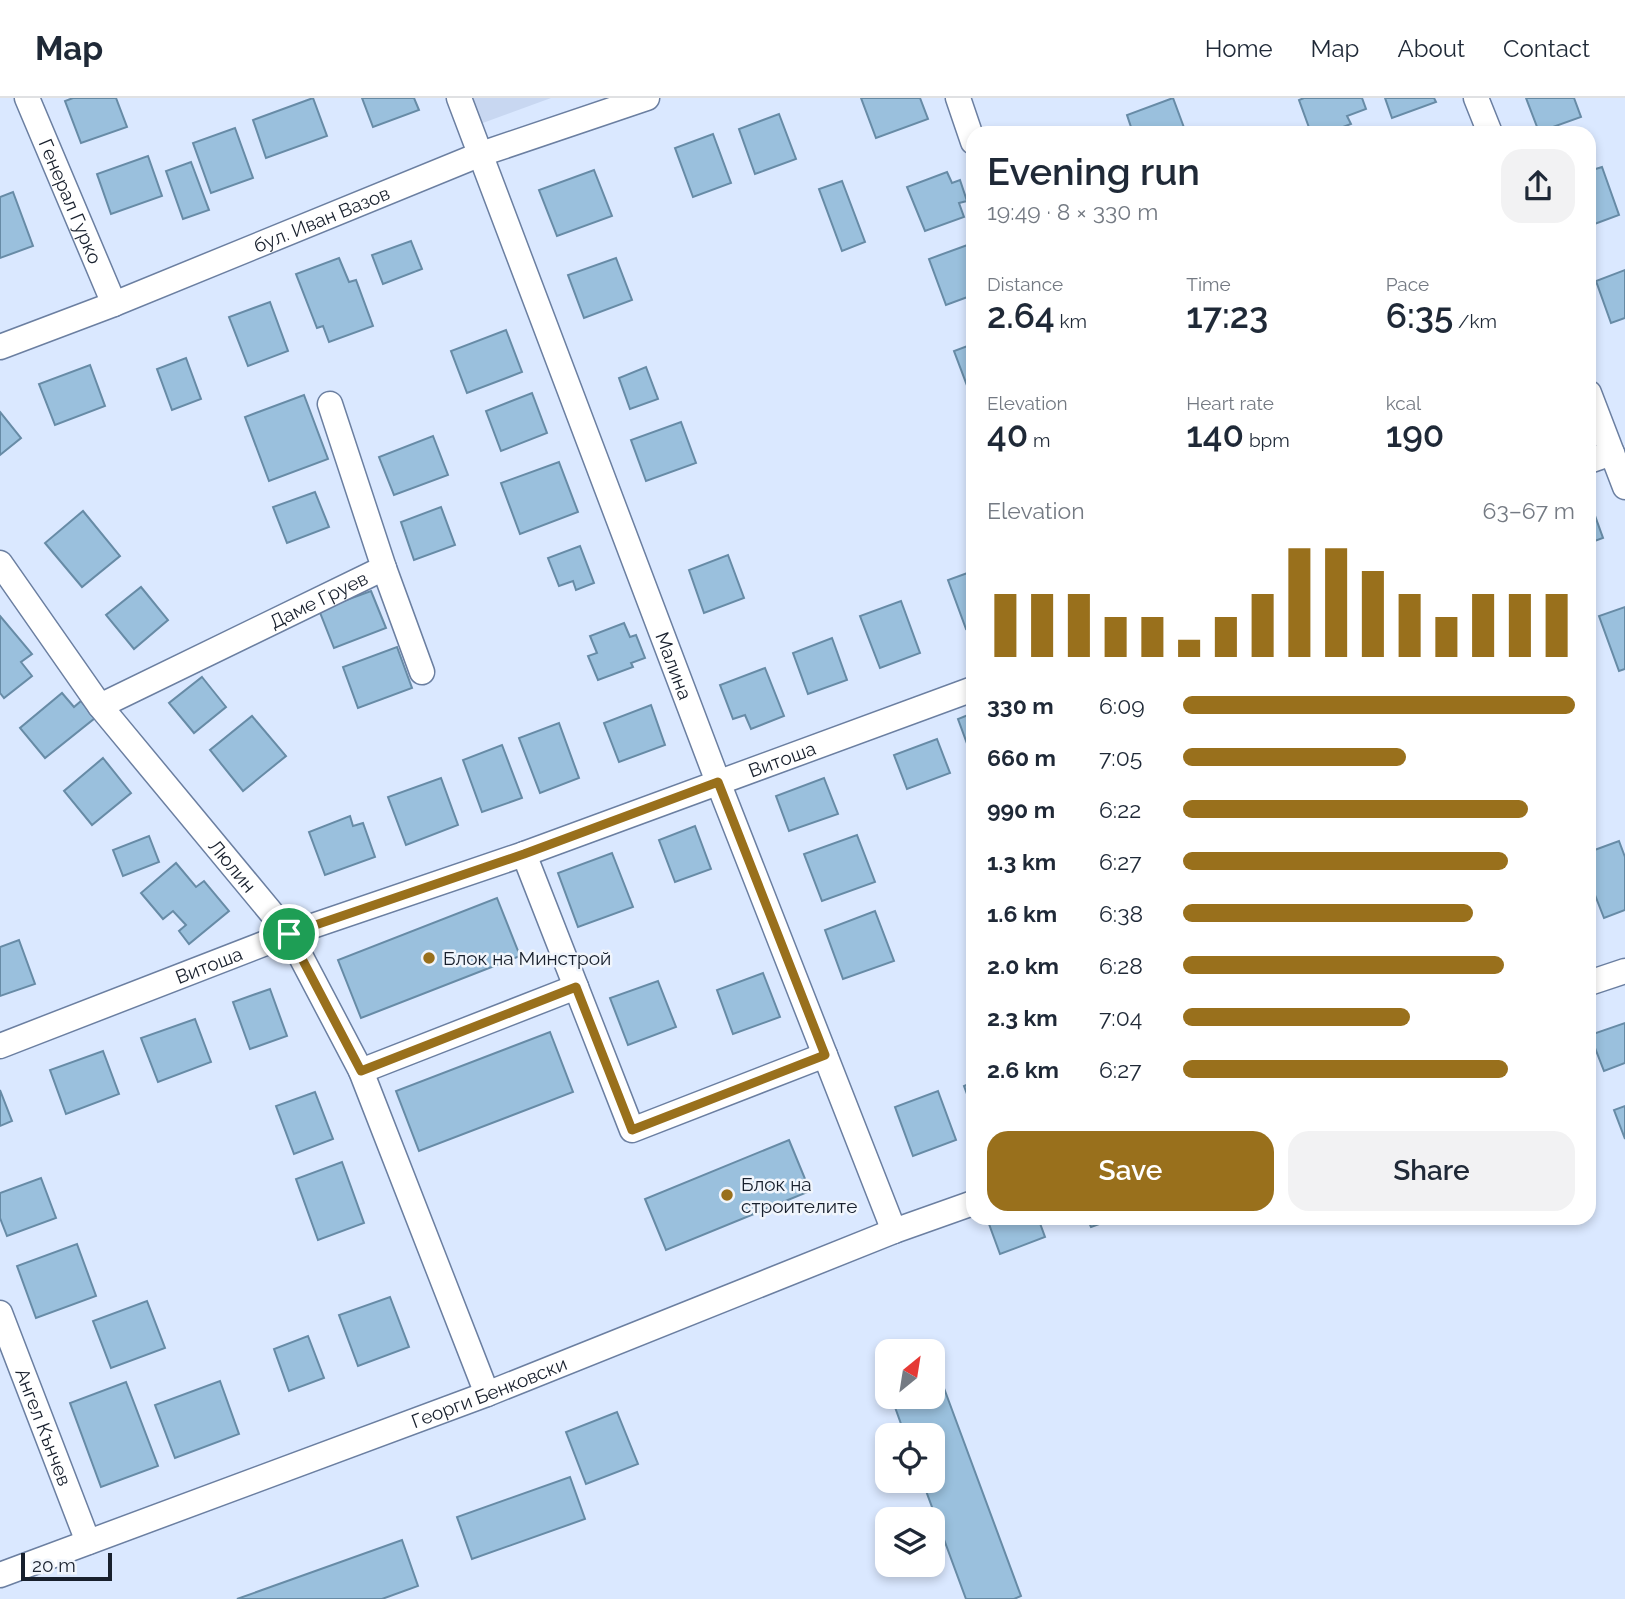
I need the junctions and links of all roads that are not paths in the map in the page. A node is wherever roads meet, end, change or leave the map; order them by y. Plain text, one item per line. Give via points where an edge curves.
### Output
1 (27, 98) edge
2 (459, 98) edge
3 (647, 98) edge
4 (958, 98) edge
5 (1476, 98) edge
6 (968, 126) edge
7 (1487, 126) edge
8 (481, 154) junction
9 (114, 304) junction
10 (0, 347) edge
11 (330, 404) dead end
12 (1596, 434) edge
13 (1600, 457) edge
14 (1625, 487) edge
15 (0, 563) edge
16 (384, 568) junction
17 (422, 672) dead end
18 (966, 692) edge
19 (100, 706) junction
20 (718, 782) junction
21 (524, 854) junction
22 (289, 934) junction
23 (1625, 971) edge
24 (1596, 981) edge
25 (576, 987) junction
26 (0, 1046) edge
27 (825, 1055) junction
28 (361, 1071) junction
29 (966, 1205) edge
30 (894, 1231) junction
31 (0, 1313) edge
32 (487, 1394) junction
33 (88, 1542) junction
34 (0, 1575) edge

1 - 9 street, Генерал Гурко
2 - 8 street, Малина
3 - 8 street, бул. Иван Вазов
4 - 6 street
5 - 7 street
8 - 9 street, бул. Иван Вазов
8 - 20 street, Малина
9 - 10 street, бул. Иван Вазов
11 - 16 street, Даме Груев
12 - 13 street
13 - 14 street
15 - 19 street, Люлин
16 - 17 street
16 - 19 street, Даме Груев
18 - 20 street, Витоша
19 - 22 street, Люлин
20 - 21 street, Витоша
20 - 27 street, Малина
21 - 22 street, Витоша
21 - 25 street
22 - 26 street, Витоша
22 - 28 street, Люлин
23 - 24 street
25 - 27 street via 632,1130
25 - 28 street
27 - 30 street, Малина
28 - 32 street, Люлин
29 - 30 street, Георги Бенковски
30 - 32 street, Георги Бенковски
31 - 33 street, Ангел Кънчев
32 - 33 street, Георги Бенковски
33 - 34 street, Георги Бенковски

